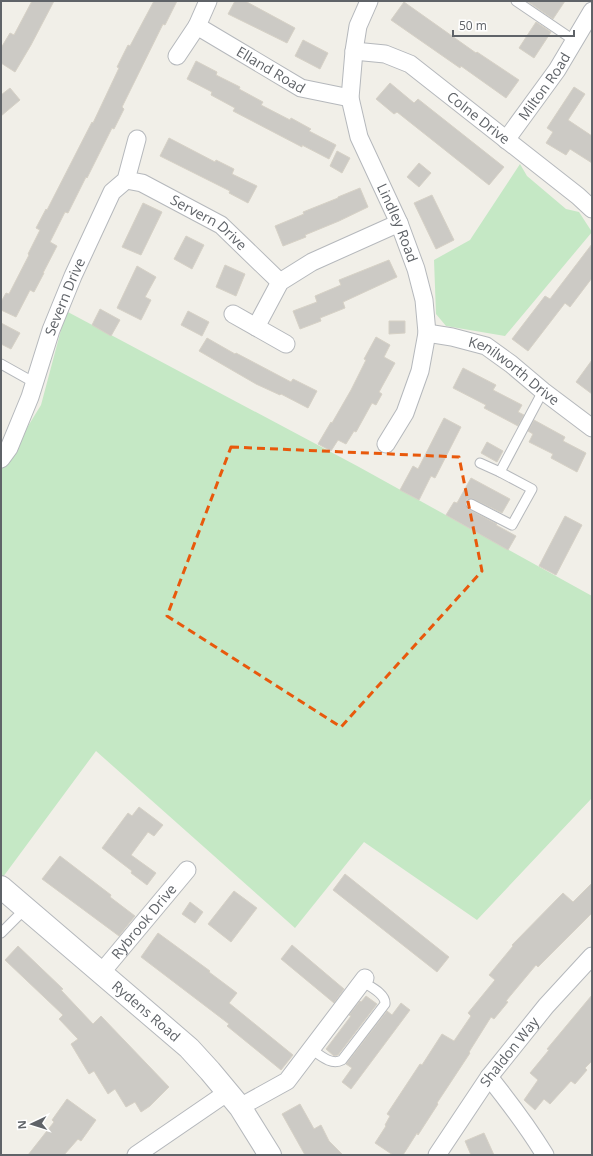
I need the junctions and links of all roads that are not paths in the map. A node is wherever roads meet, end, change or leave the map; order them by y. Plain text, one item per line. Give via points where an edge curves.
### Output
1 (208, 1) edge
2 (369, 1) edge
3 (516, 1) edge
4 (592, 11) edge
5 (196, 26) junction
6 (575, 40) junction
7 (354, 51) junction
8 (177, 56) dead end
9 (350, 98) junction
10 (137, 139) dead end
11 (506, 140) junction
12 (126, 180) junction
13 (592, 209) edge
14 (399, 222) junction
15 (280, 282) junction
16 (233, 314) dead end
17 (256, 327) junction
18 (427, 333) junction
19 (286, 344) dead end
20 (1, 364) edge
21 (35, 383) junction
22 (542, 391) junction
23 (592, 428) edge
24 (386, 444) dead end
25 (4, 451) edge
26 (480, 463) dead end
27 (500, 472) junction
28 (471, 504) dead end
29 (187, 870) dead end
30 (1, 887) edge
31 (26, 908) junction
32 (1, 933) edge
33 (592, 956) edge
34 (101, 973) junction
35 (364, 980) joint
36 (311, 1049) junction
37 (489, 1077) junction
38 (234, 1100) junction
39 (136, 1155) edge
40 (270, 1155) edge
41 (437, 1155) edge
42 (545, 1155) edge

1 - 5 street
2 - 7 street, Lindley Road via 358,26
3 - 6 lane
4 - 6 street, Milton Road
5 - 8 street
5 - 9 street, Elland Road via 301,88
6 - 11 street, Milton Road via 557,70
7 - 9 street, Lindley Road
7 - 11 street, Colne Drive via 385,54 410,64
9 - 14 street, Lindley Road via 359,137
10 - 12 street
11 - 13 street, Colne Drive
12 - 15 street, Servern Drive via 142,182 221,226
12 - 21 street, Severn Drive via 112,192 73,276 51,330
14 - 15 street via 312,262
14 - 18 street, Lindley Road via 416,268 424,300
15 - 17 street
16 - 17 street
17 - 19 street
18 - 22 street, Kenilworth Drive via 486,346
18 - 24 street, Lindley Road via 420,371 405,412
20 - 21 lane
21 - 25 street, Severn Drive
22 - 23 street, Kenilworth Drive
22 - 27 lane
26 - 27 lane
27 - 28 lane via 532,489 512,525
29 - 34 street, Rybrook Drive
30 - 31 street, Rydens Road
31 - 32 lane
31 - 34 street, Rydens Road
33 - 37 street, Shaldon Way via 546,1006
34 - 38 street, Rydens Road via 188,1048
35 - 36 street
35 - 36 lane via 383,996 385,1004 342,1060 332,1062
36 - 38 street via 287,1081
37 - 41 street, Shaldon Way
37 - 42 street
38 - 39 street
38 - 40 street, Rydens Road

